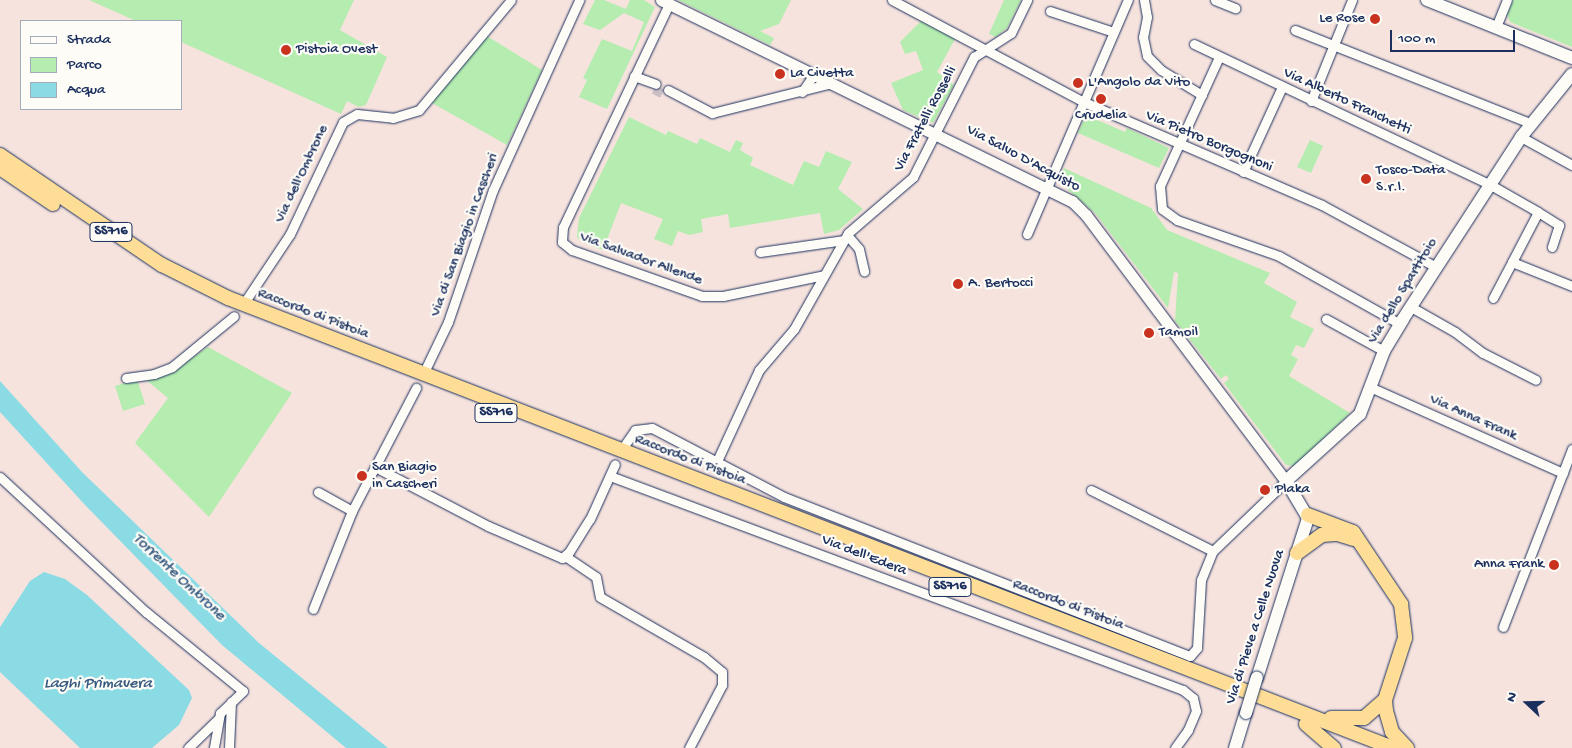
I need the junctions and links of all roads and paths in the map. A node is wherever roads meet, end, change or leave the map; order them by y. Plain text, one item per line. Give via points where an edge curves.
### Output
1 (511, 0) edge
2 (579, 0) edge
3 (892, 0) edge
4 (1026, 0) edge
5 (1128, 0) edge
6 (1144, 0) edge
7 (1215, 0) edge
8 (1352, 0) edge
9 (1427, 0) edge
10 (1507, 0) edge
11 (665, 2) edge
12 (1441, 2) edge
13 (1235, 8) dead end
14 (1050, 11) dead end
15 (1496, 28) junction
16 (1295, 30) dead end
17 (1114, 32) junction
18 (1194, 44) dead end
19 (1334, 46) junction
20 (986, 49) junction
21 (1219, 57) junction
22 (1572, 58) edge
23 (814, 74) junction
24 (1572, 74) edge
25 (638, 78) junction
26 (831, 83) junction
27 (655, 87) tunnel mouth
28 (1282, 87) junction
29 (802, 92) junction
30 (669, 93) tunnel mouth
31 (1202, 95) junction
32 (1311, 101) junction
33 (1084, 102) junction
34 (1530, 123) junction
35 (936, 132) junction
36 (1521, 136) junction
37 (1179, 144) junction
38 (0, 155) edge
39 (1572, 165) edge
40 (0, 168) edge
41 (1243, 172) junction
42 (1489, 184) junction
43 (1047, 187) junction
44 (1538, 212) junction
45 (1027, 234) dead end
46 (845, 238) junction
47 (1552, 247) dead end
48 (760, 252) dead end
49 (1512, 262) junction
50 (1436, 267) junction
51 (864, 271) dead end
52 (824, 275) junction
53 (1572, 286) edge
54 (1493, 298) dead end
55 (246, 300) dead end
56 (1410, 307) junction
57 (234, 316) dead end
58 (1326, 318) dead end
59 (1400, 324) junction
60 (1384, 351) junction
61 (425, 370) dead end
62 (126, 378) dead end
63 (1536, 380) dead end
64 (416, 388) dead end
65 (1372, 388) junction
66 (624, 446) dead end
67 (1572, 450) edge
68 (717, 461) junction
69 (615, 464) dead end
70 (375, 467) junction
71 (1563, 473) junction
72 (610, 476) junction
73 (0, 477) edge
74 (1286, 482) junction
75 (1091, 490) dead end
76 (318, 492) dead end
77 (352, 511) junction
78 (1308, 519) junction
79 (1322, 535) junction
80 (1363, 543) junction
81 (1213, 551) junction
82 (1297, 553) junction
83 (565, 556) junction
84 (314, 609) dead end
85 (1503, 627) dead end
86 (1197, 644) joint
87 (1385, 700) junction
88 (231, 702) junction
89 (218, 719) junction
90 (1305, 719) junction
91 (188, 748) edge
92 (214, 748) edge
93 (228, 748) edge
94 (689, 748) edge
95 (1175, 748) edge
96 (1235, 748) edge
97 (1334, 748) edge
98 (1370, 748) edge
99 (1393, 748) edge
100 (1407, 748) edge

1 - 55 street, Via dell'Ombrone via 418,110 393,118 357,114 343,122 295,226
2 - 61 street, Via di San Biagio in Cascheri via 493,190 448,322
3 - 20 street, Via Pietro Borgognoni
4 - 20 street, Via Fratelli Rosselli via 1011,33
5 - 17 street
6 - 31 street via 1147,17 1143,37 1147,56 1161,70
7 - 13 street
8 - 19 street
9 - 12 main road
10 - 15 street
11 - 23 street, Via Salvo D'Acquisto
11 - 25 street, Via Salvador Allende
12 - 15 main road
14 - 17 street
15 - 22 main road
16 - 19 street
17 - 33 street
18 - 21 street, Via Alberto Franchetti
19 - 32 street
19 - 34 street
20 - 33 street, Via Pietro Borgognoni
20 - 35 street, Via Fratelli Rosselli via 974,58
21 - 28 street, Via Alberto Franchetti
21 - 31 street
23 - 26 street, Via Salvo D'Acquisto
23 - 29 street
24 - 34 main road, Via dello Spartitoio
25 - 27 street
25 - 52 street, Via Salvador Allende via 563,227 561,239 564,245 702,296 722,296
26 - 29 street
26 - 35 street, Via Salvo D'Acquisto
28 - 32 street, Via Alberto Franchetti
28 - 41 street
29 - 30 street via 712,113
31 - 37 street
32 - 42 street, Via Alberto Franchetti
33 - 37 street, Via Pietro Borgognoni
33 - 43 street
34 - 36 main road, Via dello Spartitoio
35 - 43 street, Via Salvo D'Acquisto
35 - 46 street, Via Fratelli Rosselli via 909,182 861,219
36 - 39 street
36 - 42 main road, Via dello Spartitoio
37 - 41 street, Via Pietro Borgognoni
37 - 59 street via 1159,192 1160,205 1165,213 1181,222 1279,256
38 - 90 highway, Raccordo di Pistoia / SS716 via 162,264 228,298
40 - 90 highway, Raccordo di Pistoia / SS716 via 156,272 223,306
41 - 50 street, Via Pietro Borgognoni via 1332,209
42 - 44 street, Via Alberto Franchetti
42 - 50 main road, Via dello Spartitoio
43 - 45 street
43 - 74 street, Via Salvo D'Acquisto via 1086,215
44 - 47 street, Via Alberto Franchetti via 1559,225
44 - 49 street
46 - 48 street
46 - 51 street via 859,249
46 - 52 street, Via Fratelli Rosselli
49 - 53 street
49 - 54 street
50 - 56 main road, Via dello Spartitoio
52 - 68 street, Via Fratelli Rosselli via 794,330 762,364
56 - 59 main road, Via dello Spartitoio
56 - 63 street via 1455,332 1483,353
57 - 62 street via 172,367
58 - 60 street
59 - 60 main road, Via dello Spartitoio
60 - 65 main road, Via dello Spartitoio
64 - 70 street
65 - 71 street, Via Anna Frank
65 - 74 main road, Via dello Spartitoio via 1353,422
66 - 68 street via 635,430 648,427
67 - 71 street
68 - 86 street, Via dell'Edera via 784,497 1186,655 1194,655
69 - 72 street
70 - 77 street
70 - 83 street via 506,535 550,555
71 - 85 street
72 - 83 street via 590,519
72 - 95 street, Via dell'Edera via 1183,690 1193,698 1196,711
73 - 88 street via 146,612 243,691
74 - 78 main road, Via Salvo D'Acquisto
74 - 81 street, Via dello Spartitoio
75 - 81 street
76 - 77 street
77 - 84 street
78 - 79 highway
78 - 80 highway via 1349,529
78 - 82 main road, Via di Pieve a Celle Nuova
79 - 80 highway via 1343,535
79 - 82 highway
80 - 87 highway via 1395,592 1404,614 1403,651
81 - 86 street, Via dello Spartitoio via 1201,580
82 - 96 main road, Via di Pieve a Celle Nuova, bridge
83 - 94 street via 596,577 600,597 704,657 722,672 722,684
87 - 90 highway via 1358,720
87 - 100 highway via 1389,727
88 - 89 street
88 - 93 street
89 - 91 street
89 - 92 street
90 - 97 highway
90 - 98 highway, Raccordo di Pistoia / SS716
90 - 99 highway, Raccordo di Pistoia / SS716

